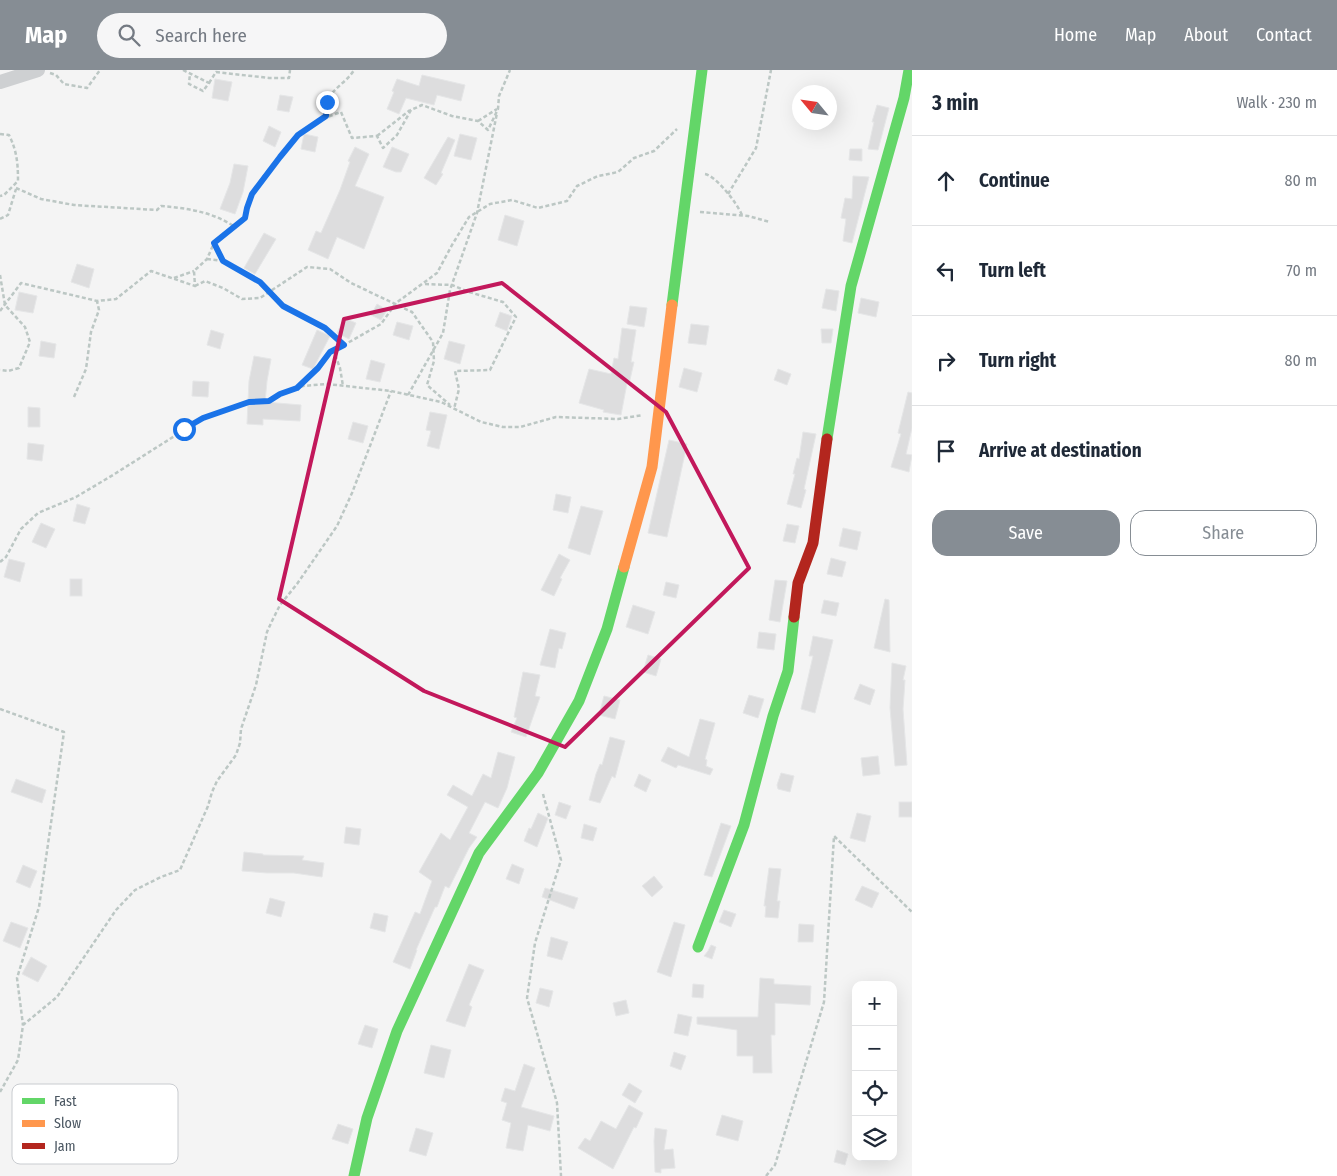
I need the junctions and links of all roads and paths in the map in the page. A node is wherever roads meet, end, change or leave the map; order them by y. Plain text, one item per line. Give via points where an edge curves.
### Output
1 (38, 70) edge
2 (44, 70) edge
3 (100, 70) edge
4 (183, 70) edge
5 (290, 70) edge
6 (354, 70) edge
7 (510, 70) edge
8 (702, 70) edge
9 (770, 70) edge
10 (909, 70) edge
11 (190, 73) junction
12 (0, 82) edge
13 (209, 82) junction
14 (498, 109) junction
15 (411, 110) junction
16 (326, 116) junction
17 (478, 120) junction
18 (695, 121) junction
19 (0, 134) edge
20 (377, 136) junction
21 (688, 170) junction
22 (18, 182) junction
23 (16, 188) junction
24 (728, 194) junction
25 (0, 196) edge
26 (684, 210) junction
27 (477, 213) junction
28 (742, 216) junction
29 (0, 219) edge
30 (770, 222) dead end
31 (235, 227) junction
32 (214, 243) junction
33 (207, 259) junction
34 (223, 261) junction
35 (194, 271) junction
36 (0, 275) edge
37 (172, 278) junction
38 (425, 284) junction
39 (452, 284) junction
40 (195, 286) junction
41 (270, 292) junction
42 (97, 301) junction
43 (396, 303) junction
44 (5, 305) junction
45 (0, 311) edge
46 (344, 345) junction
47 (434, 349) junction
48 (333, 350) junction
49 (0, 370) edge
50 (343, 386) junction
51 (297, 388) junction
52 (391, 391) junction
53 (408, 395) junction
54 (74, 397) dead end
55 (455, 409) junction
56 (660, 411) junction
57 (0, 562) edge
58 (0, 709) edge
59 (538, 773) junction
60 (912, 912) edge
61 (698, 947) dead end
62 (23, 1026) junction
63 (0, 1092) edge
64 (354, 1176) edge
65 (561, 1176) edge
66 (766, 1176) edge

1 - 12 street
2 - 3 path via 56,75 64,84 87,88
4 - 11 path
5 - 13 path via 289,78 216,72
6 - 16 path via 327,102
7 - 14 path via 499,96
8 - 18 street
9 - 24 path via 756,148
10 - 61 street via 851,286 813,543 798,583 788,671 744,825
11 - 13 path
11 - 13 path via 189,84 203,90
14 - 17 path
14 - 17 path via 488,130
14 - 27 path
15 - 17 path via 422,105 452,116
15 - 20 path
15 - 20 path via 397,135 384,148
16 - 20 path via 341,112 352,138
16 - 31 path via 298,135 252,194 245,218
18 - 21 street
18 - 27 path via 680,126 654,152 634,158 618,172 598,176 577,186 567,201 538,208 512,200 490,204
19 - 22 path via 9,135 13,143 18,158
21 - 24 path via 710,175
21 - 26 street
22 - 23 path
22 - 25 path
23 - 29 path via 8,215
23 - 31 path via 41,199 74,205 157,210 161,206 180,207 206,213
24 - 28 path
26 - 28 path
26 - 56 street
27 - 38 path via 469,217 437,273
27 - 39 path
28 - 30 path
31 - 32 path
32 - 33 path
32 - 34 path
33 - 34 path
33 - 35 path
34 - 41 path via 260,282
35 - 37 path
35 - 40 path
36 - 44 path
37 - 40 path
37 - 42 path via 151,271 116,299
38 - 39 path
38 - 43 path
39 - 47 path via 442,333
39 - 55 path via 503,302 516,317 490,370 455,371 459,389
40 - 41 path via 205,281 242,299 260,298
41 - 43 path via 307,267 330,269 358,287
41 - 46 path via 283,306 325,328
42 - 44 path via 21,283
42 - 54 path via 99,310 90,332 86,369
43 - 46 path via 380,324
43 - 47 path via 412,312 433,342
44 - 45 path
44 - 49 path via 26,327 30,342 19,368
46 - 48 path
47 - 53 path
47 - 55 path via 428,385
48 - 50 path
48 - 51 path
50 - 51 path via 327,384
50 - 52 path
51 - 57 path via 269,401 249,402 203,418 76,497 38,513 21,529
52 - 53 path
52 - 62 path via 337,526 280,605 267,632 236,755 214,787 180,870 135,890 116,910 57,997
53 - 55 path
55 - 56 path via 481,422 503,427 520,427 556,417 618,419
56 - 59 street via 652,466 607,629 578,701
58 - 62 path via 64,732 39,907 17,978
59 - 64 street via 479,853 397,1032 368,1118
59 - 65 path via 561,860 535,943 526,998 557,1103
60 - 66 path via 834,836 824,1002 775,1165
62 - 63 path via 18,1060

